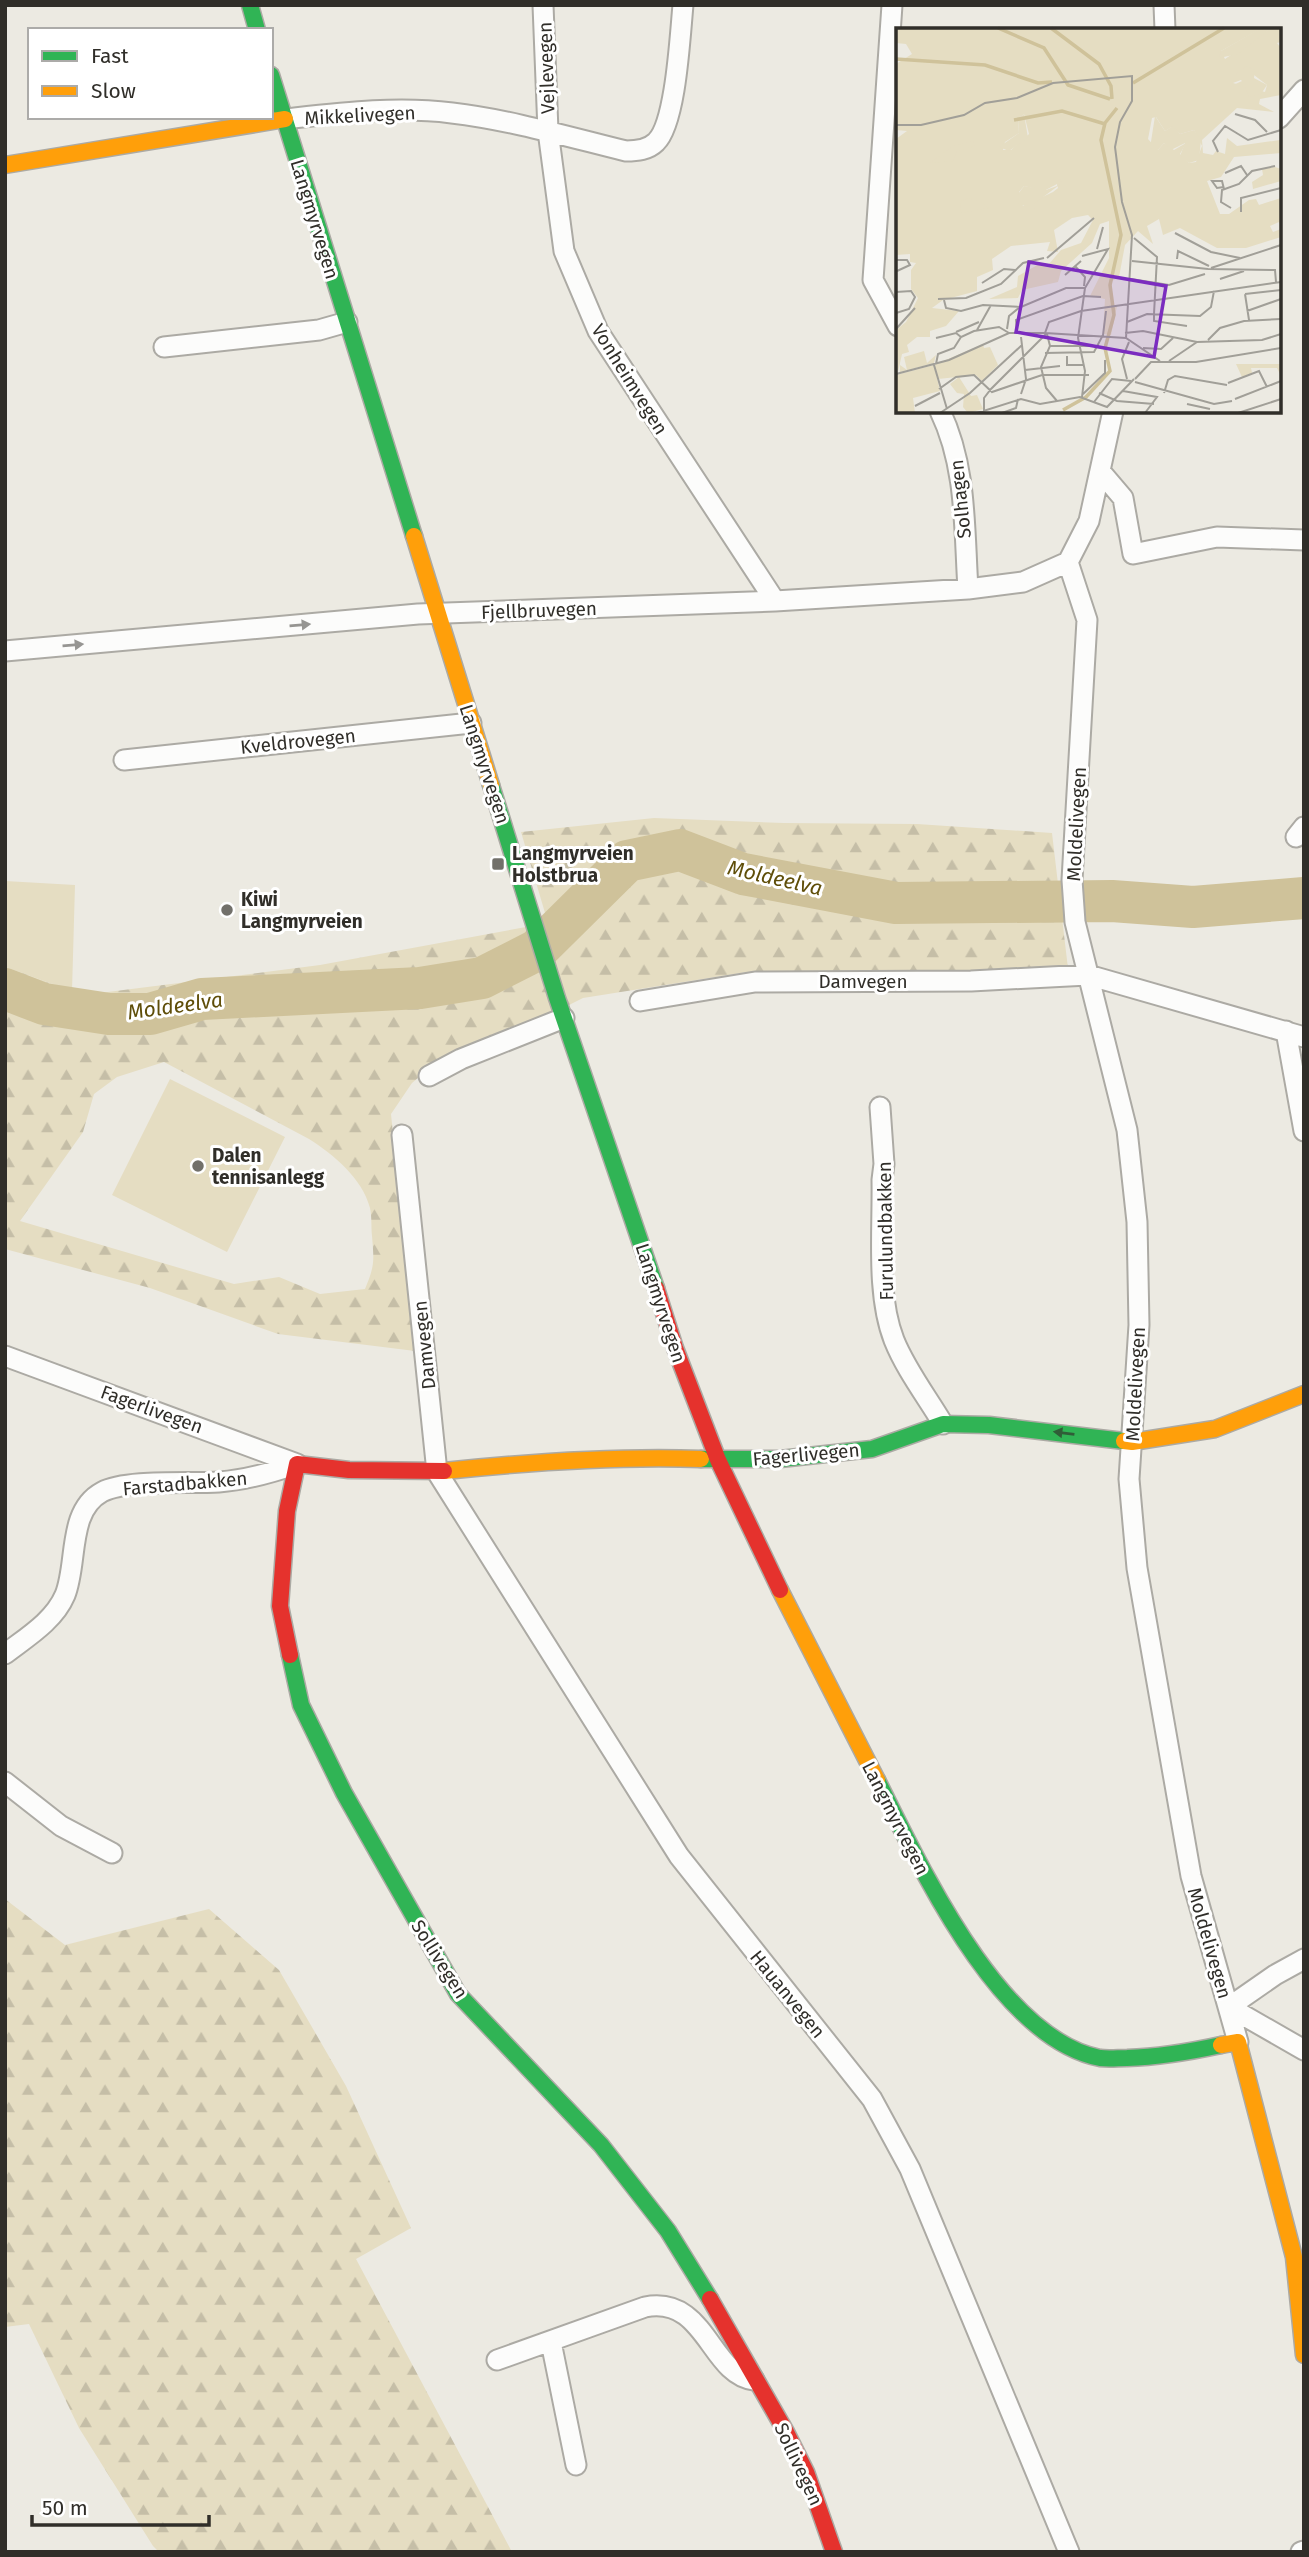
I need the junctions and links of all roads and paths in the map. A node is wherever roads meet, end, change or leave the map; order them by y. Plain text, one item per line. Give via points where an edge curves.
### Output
1 (250, 5) edge
2 (543, 5) edge
3 (683, 5) edge
4 (892, 5) edge
5 (1164, 5) edge
6 (256, 28) edge
7 (1165, 28) edge
8 (273, 81) edge
9 (1304, 90) edge
10 (1281, 116) edge
11 (285, 119) junction
12 (548, 131) junction
13 (5, 165) edge
14 (347, 322) junction
15 (896, 322) edge
16 (164, 348) dead end
17 (941, 413) edge
18 (1113, 413) edge
19 (1100, 471) junction
20 (1304, 540) edge
21 (1068, 562) junction
22 (968, 589) junction
23 (775, 601) junction
24 (439, 614) junction
25 (5, 651) edge
26 (471, 723) junction
27 (124, 760) dead end
28 (1088, 975) junction
29 (640, 1001) dead end
30 (565, 1018) junction
31 (1295, 1034) edge
32 (429, 1076) dead end
33 (880, 1107) dead end
34 (1304, 1131) edge
35 (402, 1135) dead end
36 (5, 1356) edge
37 (1304, 1394) edge
38 (943, 1424) junction
39 (1132, 1441) junction
40 (718, 1460) junction
41 (297, 1464) junction
42 (437, 1472) junction
43 (5, 1654) edge
44 (5, 1782) edge
45 (112, 1853) dead end
46 (1304, 1959) edge
47 (1229, 2007) junction
48 (1238, 2042) junction
49 (1304, 2050) edge
50 (551, 2342) junction
51 (1304, 2355) edge
52 (497, 2360) dead end
53 (754, 2380) junction
54 (576, 2465) dead end
55 (834, 2552) edge
56 (1069, 2552) edge

1 - 6 main road
2 - 12 street, Vejlevegen
3 - 12 street, Mikkelivegen via 668,122 657,141 639,151 626,151
4 - 15 street via 873,279
5 - 7 street
8 - 11 main road, Langmyrvegen
9 - 10 street
11 - 12 street, Mikkelivegen via 411,110
11 - 13 main road, Mikkelivegen
11 - 14 main road, Langmyrvegen
12 - 23 street, Vonheimvegen via 564,251 598,331
14 - 16 street via 319,330
14 - 24 main road, Langmyrvegen
17 - 22 street, Solhagen via 961,472
18 - 19 street
19 - 20 street via 1123,499 1133,554 1217,537
19 - 21 street via 1089,521
21 - 22 street, Fjellbruvegen via 1023,582
21 - 28 street, Moldelivegen via 1087,620 1072,880 1075,922
22 - 23 street, Fjellbruvegen
23 - 24 street, Fjellbruvegen
25 -> 24 street, Fjellbruvegen
24 - 26 main road, Langmyrvegen
26 - 27 street, Kveldrovegen
26 - 30 main road, Langmyrvegen
28 - 29 street, Damvegen via 971,981 755,982
28 - 31 street, Damvegen
28 - 39 street, Moldelivegen via 1128,1130 1137,1223 1139,1325
30 - 32 street
30 - 40 main road, Langmyrvegen via 675,1348
31 - 34 street
33 - 38 street, Furulundbakken via 883,1285 888,1318 895,1344
35 - 42 street, Damvegen
36 - 41 street, Fagerlivegen
37 - 39 main road, Fagerlivegen via 1215,1429
39 -> 38 main road, Fagerlivegen
38 - 40 main road, Fagerlivegen via 854,1452
39 - 47 street, Moldelivegen via 1131,1517 1147,1633 1191,1876
40 - 42 main road, Fagerlivegen via 648,1457
40 - 48 main road, Langmyrvegen via 919,1864 974,1952 1017,2006 1066,2047 1102,2057 1162,2057
41 - 42 main road, Fagerlivegen
41 - 43 street, Farstadbakken via 239,1480 105,1490 82,1516 65,1594 44,1624
41 - 53 main road, Sollivegen via 287,1511 280,1606 301,1705 344,1793 458,1994 601,2145 637,2190 691,2265
42 - 56 street, Hauanvegen via 679,1856 872,2099 910,2169
44 - 45 street via 61,1826
46 - 47 street
47 - 48 street, Moldelivegen
47 - 49 street
48 - 51 main road, Moldelivegen via 1293,2257
50 - 52 street, Sollivegen
50 - 53 street, Sollivegen via 657,2304 688,2317 731,2368 743,2379
50 - 54 street
53 - 55 main road, Sollivegen via 806,2472

